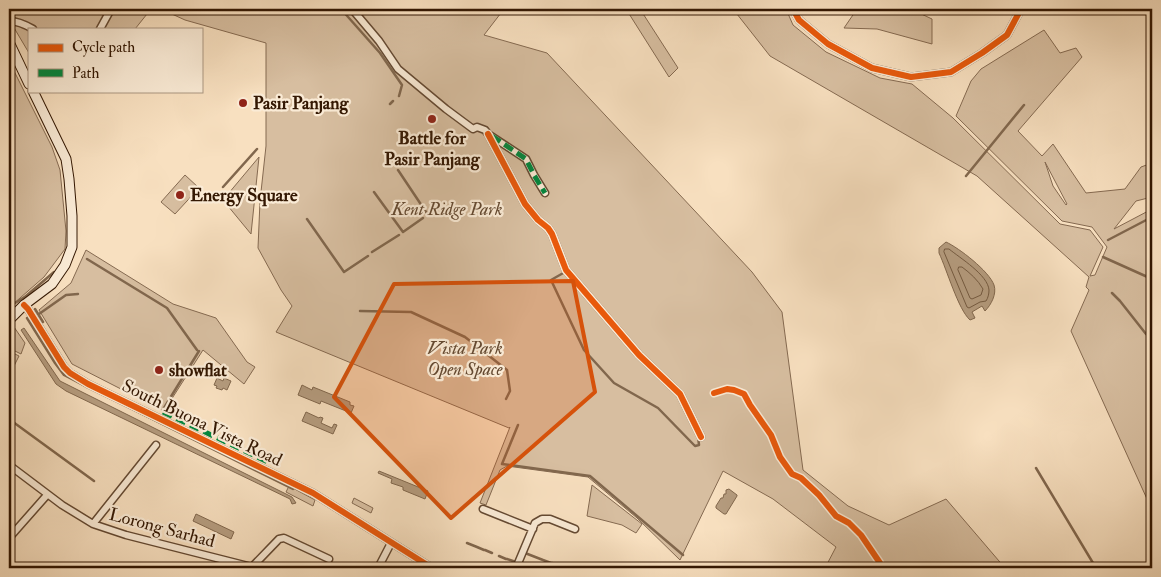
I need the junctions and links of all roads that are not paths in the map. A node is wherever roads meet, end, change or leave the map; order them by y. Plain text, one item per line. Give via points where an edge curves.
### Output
1 (111, 9) edge
2 (352, 9) edge
3 (793, 9) edge
4 (1021, 9) edge
5 (9, 21) edge
6 (31, 28) edge
7 (101, 28) edge
8 (9, 42) edge
9 (28, 82) edge
10 (32, 92) edge
11 (488, 134) junction
12 (546, 193) dead end
13 (24, 305) junction
14 (9, 320) edge
15 (701, 437) dead end
16 (156, 445) dead end
17 (9, 466) edge
18 (46, 495) junction
19 (483, 510) dead end
20 (93, 524) junction
21 (533, 528) junction
22 (575, 529) dead end
23 (9, 538) edge
24 (391, 543) junction
25 (329, 559) dead end
26 (75, 568) edge
27 (90, 568) edge
28 (251, 568) edge
29 (378, 568) edge
30 (432, 568) edge
31 (516, 568) edge

1 - 7 street
2 - 11 street via 398,69 473,129 477,127
3 - 4 street via 799,20 828,44 872,68 911,76 951,72 1007,35
5 - 6 street
8 - 9 street
10 - 13 street via 66,159 72,247 52,284
11 - 12 street via 526,159
11 - 15 street via 525,204 552,234 566,270 639,355 680,394
13 - 14 street
13 - 24 street, South Buona Vista Road via 64,367 88,384 313,493
16 - 20 street, Lorong Sarhad
17 - 18 street, Lorong Sarhad
18 - 20 street, Lorong Sarhad
18 - 23 street
19 - 21 street
20 - 28 street, Lorong Sarhad via 126,536
21 - 22 street via 542,519 550,519
21 - 31 street
24 - 29 street
24 - 30 street, South Buona Vista Road
25 - 28 street via 284,538 278,539
26 - 27 street

